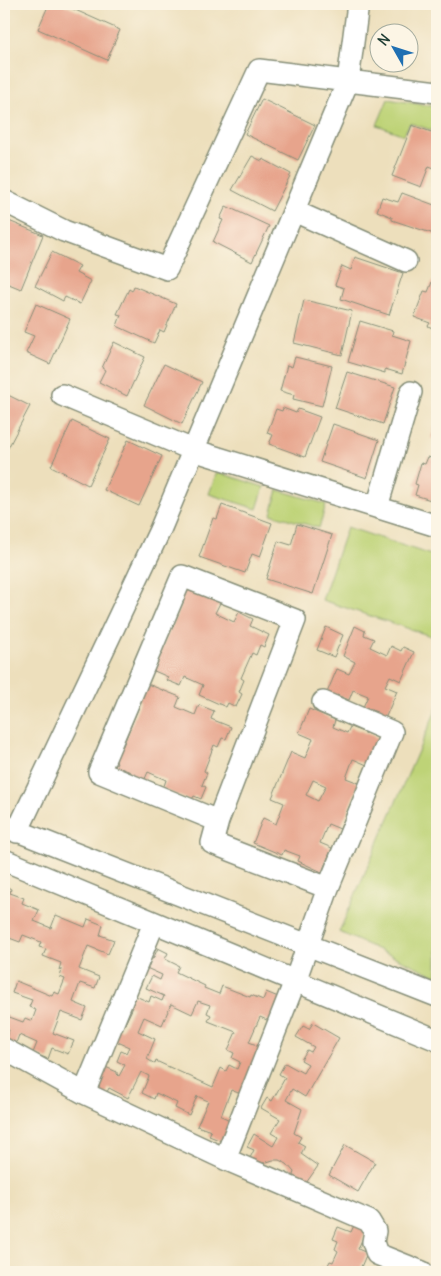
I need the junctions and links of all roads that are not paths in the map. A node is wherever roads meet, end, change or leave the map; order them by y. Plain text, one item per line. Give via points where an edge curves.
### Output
1 (358, 4) edge
2 (348, 81) junction
3 (437, 92) edge
4 (4, 201) edge
5 (294, 211) junction
6 (406, 261) dead end
7 (412, 392) dead end
8 (62, 394) dead end
9 (193, 450) junction
10 (377, 507) junction
11 (437, 526) edge
12 (323, 702) dead end
13 (218, 821) junction
14 (10, 828) edge
15 (4, 860) edge
16 (328, 888) junction
17 (154, 923) junction
18 (308, 945) junction
19 (295, 982) junction
20 (437, 996) edge
21 (437, 1040) edge
22 (4, 1049) edge
23 (84, 1093) junction
24 (225, 1159) junction
25 (422, 1272) edge

1 - 2 street
2 - 3 street
2 - 4 street via 259,70 166,269 64,231
2 - 5 street
5 - 6 street
5 - 9 street
7 - 10 street
8 - 9 street
9 - 10 street
9 - 14 street via 160,530
10 - 11 street
12 - 16 street via 392,732
13 - 13 street via 295,620 182,576 99,772
13 - 16 street via 212,843
14 - 18 street
15 - 17 street
16 - 18 street
17 - 19 street
17 - 23 street
18 - 19 street
18 - 20 street
19 - 21 street
19 - 24 street
22 - 23 street
23 - 24 street
24 - 25 street via 370,1221 376,1231 373,1242 377,1254

